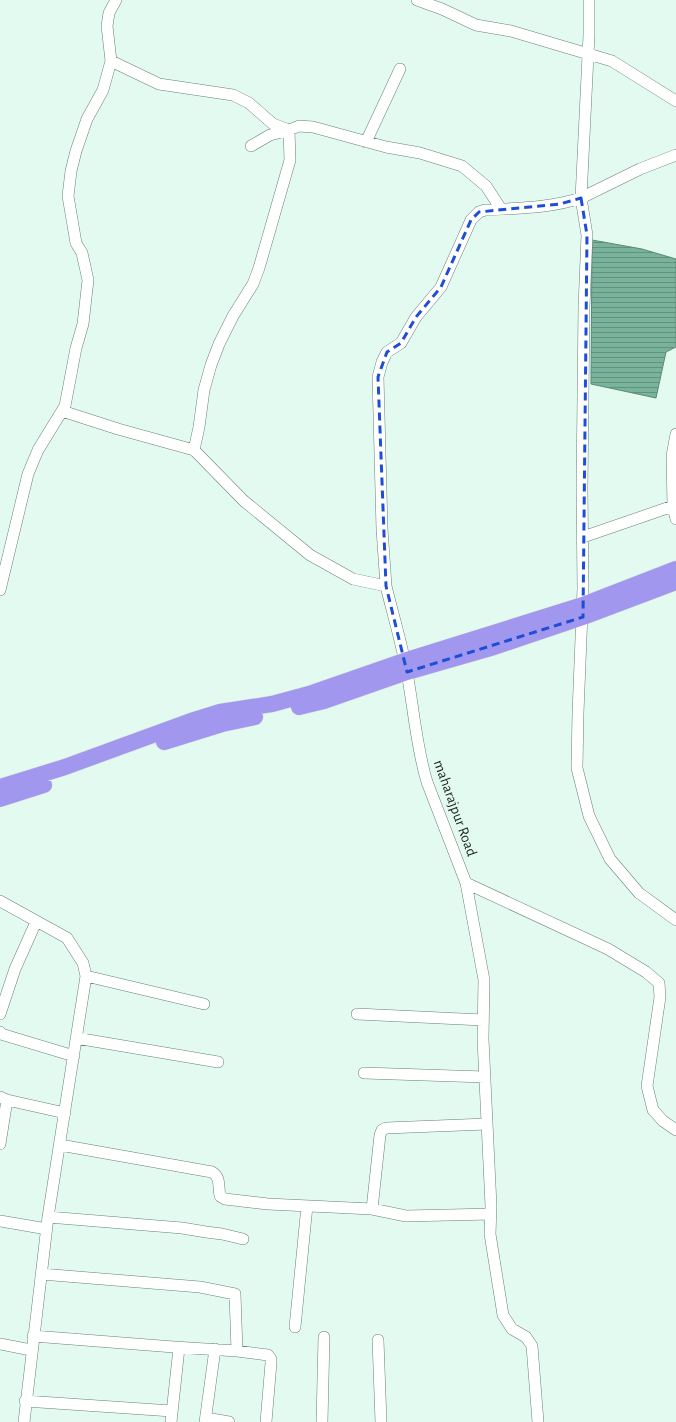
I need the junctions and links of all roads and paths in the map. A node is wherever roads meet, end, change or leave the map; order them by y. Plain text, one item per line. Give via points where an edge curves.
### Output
1 (116, 0) edge
2 (417, 0) edge
3 (589, 0) edge
4 (588, 54) junction
5 (111, 61) junction
6 (400, 69) dead end
7 (676, 101) edge
8 (289, 130) junction
9 (366, 142) junction
10 (251, 146) dead end
11 (676, 155) edge
12 (576, 199) junction
13 (501, 209) junction
14 (62, 411) junction
15 (676, 434) edge
16 (194, 450) junction
17 (674, 507) edge
18 (676, 519) edge
19 (583, 537) junction
20 (676, 569) edge
21 (676, 582) edge
22 (386, 586) junction
23 (0, 590) edge
24 (583, 611) junction
25 (405, 667) junction
26 (0, 787) edge
27 (0, 799) edge
28 (466, 883) junction
29 (0, 901) edge
30 (676, 920) edge
31 (36, 922) junction
32 (86, 976) junction
33 (204, 1004) dead end
34 (0, 1014) edge
35 (357, 1014) dead end
36 (483, 1020) junction
37 (0, 1032) edge
38 (76, 1038) junction
39 (74, 1056) junction
40 (218, 1062) dead end
41 (364, 1073) dead end
42 (485, 1077) junction
43 (4, 1099) edge
44 (65, 1113) junction
45 (487, 1124) junction
46 (676, 1130) edge
47 (0, 1144) edge
48 (60, 1146) junction
49 (307, 1206) junction
50 (372, 1209) junction
51 (491, 1214) junction
52 (48, 1217) junction
53 (0, 1221) edge
54 (47, 1229) junction
55 (243, 1239) dead end
56 (41, 1274) junction
57 (295, 1327) dead end
58 (33, 1336) junction
59 (324, 1337) dead end
60 (378, 1340) dead end
61 (0, 1344) edge
62 (179, 1348) junction
63 (215, 1349) junction
64 (31, 1350) junction
65 (237, 1351) junction
66 (25, 1401) junction
67 (171, 1417) edge
68 (206, 1420) edge
69 (24, 1422) edge
70 (228, 1422) edge
71 (266, 1422) edge
72 (322, 1422) edge
73 (381, 1422) edge
74 (538, 1422) edge

1 - 5 street via 109,13 107,26
2 - 4 street via 476,25 510,31
3 - 4 street
4 - 7 street via 612,61
4 - 12 street
5 - 8 street via 159,84 233,95 249,103 273,124
5 - 14 street via 103,90 87,119 71,171 68,196 76,243 82,253 88,280 83,324
6 - 9 street
8 - 9 street via 299,126 312,127
8 - 10 street via 270,135
8 - 16 street via 290,160 259,268 254,284 233,316 211,365
9 - 13 street via 420,153 462,166 486,186
11 - 12 street, maharajpur Road
12 - 13 street, maharajpur Road via 560,204
12 - 19 street via 587,235
13 - 22 street, maharajpur Road via 479,212 472,220 441,287 416,317 401,343 387,352 382,362 378,385
14 - 16 street
14 - 23 street via 38,450 28,474
15 - 17 street via 672,456
16 - 22 street via 244,501 310,555 353,579
17 - 18 street
17 - 19 street
19 - 24 street
20 - 24 highway
21 - 24 highway
22 - 25 street, maharajpur Road
24 - 25 highway via 494,647
24 - 30 street via 577,768 589,816 610,859 639,893
25 - 26 highway via 272,704 220,712 66,767
25 - 27 highway via 324,701 222,724
25 - 28 street, maharajpur Road via 422,766
28 - 36 street, maharajpur Road via 484,980
28 - 46 street via 608,949 659,983 660,997 647,1086 654,1110 663,1121
29 - 31 street
31 - 32 street via 68,938 83,963
31 - 34 street via 15,969
32 - 33 street
32 - 38 street
35 - 36 street
36 - 42 street, maharajpur Road
37 - 39 street
38 - 39 street
38 - 40 street
39 - 44 street
41 - 42 street
42 - 45 street, maharajpur Road
43 - 44 street
43 - 47 street
44 - 48 street
45 - 50 street via 382,1130
45 - 51 street, maharajpur Road
48 - 49 street via 212,1172 218,1178 220,1196 225,1199
48 - 52 street
49 - 50 street
49 - 57 street
50 - 51 street via 406,1216
51 - 74 street, maharajpur Road via 490,1234 503,1315 512,1329 526,1337 532,1346
52 - 54 street
52 - 55 street via 182,1228
53 - 54 street
54 - 56 street
56 - 58 street
56 - 65 street via 200,1287 235,1294
58 - 62 street
58 - 64 street
59 - 72 street
60 - 73 street
61 - 64 street
62 - 63 street
62 - 67 street
63 - 65 street
63 - 68 street
64 - 66 street
65 - 71 street via 268,1356 271,1359
66 - 67 street
66 - 69 street
68 - 70 street

